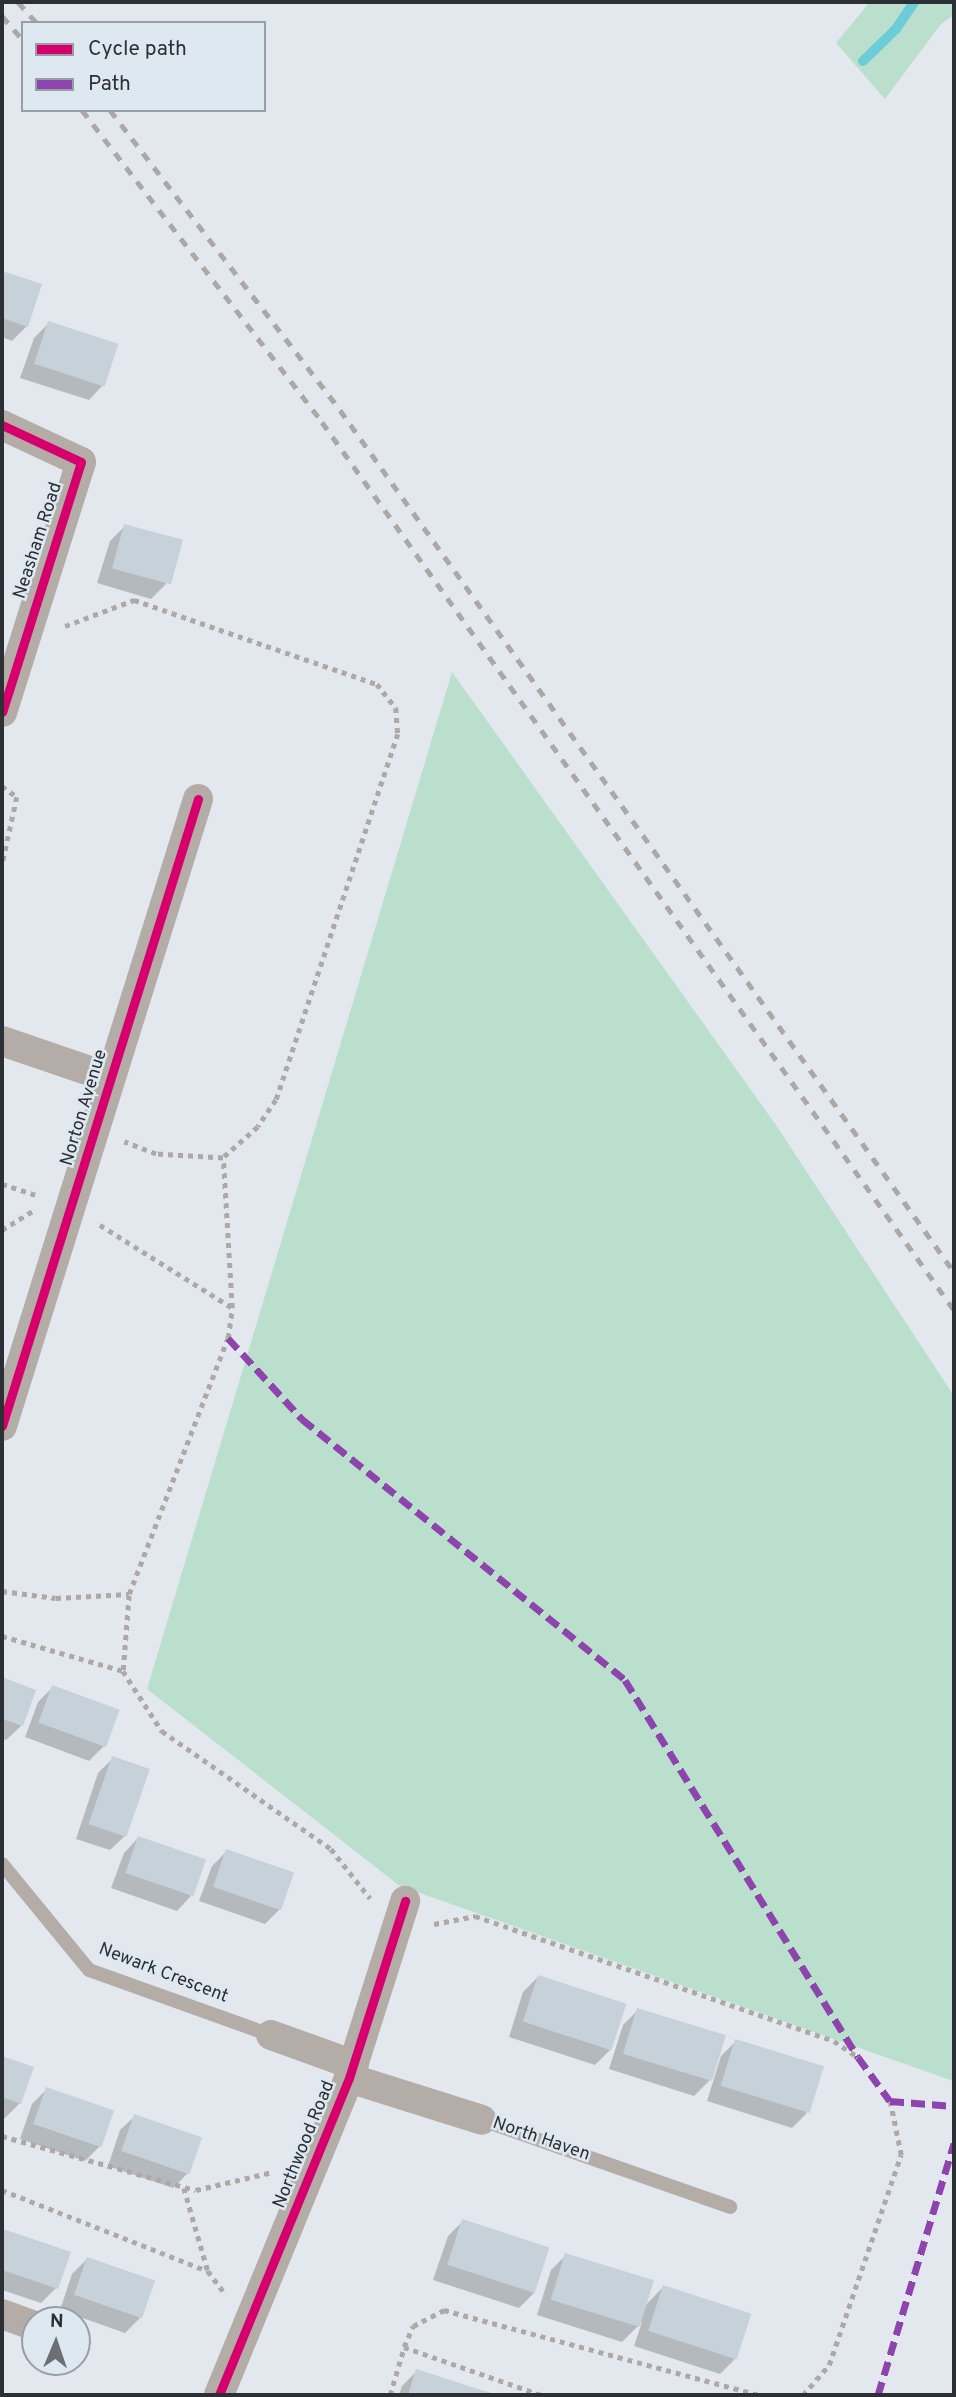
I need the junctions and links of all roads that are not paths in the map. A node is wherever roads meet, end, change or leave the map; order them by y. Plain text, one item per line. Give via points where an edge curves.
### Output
1 (2, 425) edge
2 (2, 712) edge
3 (198, 799) dead end
4 (2, 1041) edge
5 (110, 1077) junction
6 (2, 1426) edge
7 (2, 1864) edge
8 (401, 1913) road end
9 (271, 2035) joint
10 (351, 2072) junction
11 (482, 2120) joint
12 (730, 2207) dead end
13 (2, 2314) edge
14 (21, 2321) edge
15 (219, 2395) edge

1 - 2 street, Neasham Road via 81,462
3 - 5 street, Norton Avenue
4 - 5 street
5 - 6 street, Norton Avenue via 94,1130 61,1203
7 - 9 lane, Newark Crescent via 89,1970
8 - 10 street, Northwood Road
9 - 10 street, North Haven
10 - 11 street, North Haven
10 - 15 street, Northwood Road
11 - 12 lane, North Haven
13 - 14 street

